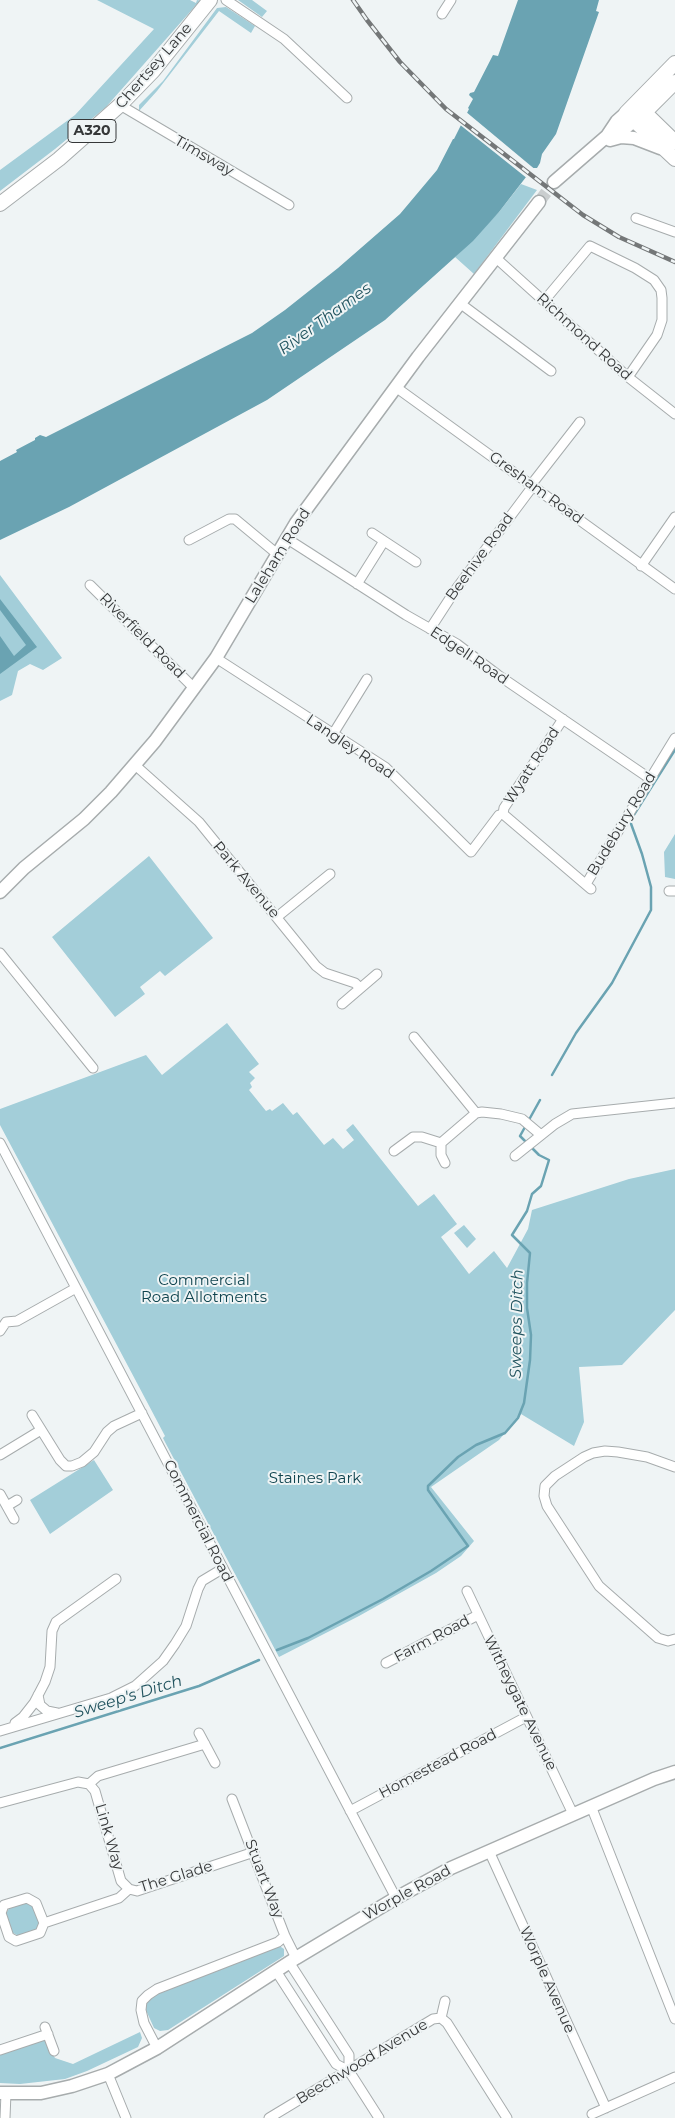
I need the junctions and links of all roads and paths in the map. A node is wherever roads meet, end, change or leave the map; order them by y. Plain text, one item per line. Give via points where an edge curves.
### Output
1 (210, 0) edge
2 (226, 0) edge
3 (450, 0) edge
4 (442, 14) dead end
5 (675, 63) edge
6 (675, 82) edge
7 (347, 98) dead end
8 (120, 105) junction
9 (635, 112) junction
10 (603, 140) junction
11 (671, 150) edge
12 (554, 182) tunnel mouth
13 (539, 202) tunnel mouth
14 (0, 204) edge
15 (289, 205) dead end
16 (636, 218) dead end
17 (675, 232) edge
18 (496, 258) junction
19 (544, 301) junction
20 (461, 304) junction
21 (551, 371) dead end
22 (628, 377) junction
23 (397, 388) junction
24 (675, 414) edge
25 (580, 422) dead end
26 (532, 485) junction
27 (675, 517) edge
28 (372, 533) dead end
29 (286, 538) junction
30 (189, 540) dead end
31 (384, 541) junction
32 (276, 554) junction
33 (416, 562) dead end
34 (641, 566) junction
35 (357, 584) junction
36 (90, 585) dead end
37 (675, 589) edge
38 (430, 629) junction
39 (216, 658) junction
40 (367, 679) dead end
41 (194, 688) junction
42 (563, 719) junction
43 (333, 734) junction
44 (675, 738) edge
45 (135, 764) junction
46 (649, 778) junction
47 (502, 814) junction
48 (472, 852) joint
49 (330, 874) dead end
50 (3, 886) edge
51 (588, 886) joint
52 (277, 917) junction
53 (0, 953) edge
54 (377, 974) dead end
55 (360, 988) junction
56 (342, 1004) dead end
57 (414, 1037) dead end
58 (92, 1068) dead end
59 (675, 1103) edge
60 (476, 1113) junction
61 (541, 1135) junction
62 (0, 1143) edge
63 (441, 1143) junction
64 (394, 1151) dead end
65 (517, 1154) dead end
66 (445, 1163) dead end
67 (76, 1288) junction
68 (3, 1320) edge
69 (0, 1330) edge
70 (142, 1413) junction
71 (32, 1415) dead end
72 (41, 1430) junction
73 (0, 1455) edge
74 (675, 1467) edge
75 (0, 1494) edge
76 (17, 1500) dead end
77 (7, 1506) junction
78 (14, 1519) dead end
79 (222, 1569) junction
80 (116, 1579) dead end
81 (467, 1591) dead end
82 (478, 1616) junction
83 (675, 1639) edge
84 (386, 1663) dead end
85 (38, 1695) junction
86 (58, 1713) junction
87 (526, 1717) junction
88 (11, 1726) junction
89 (0, 1731) edge
90 (199, 1732) dead end
91 (205, 1744) junction
92 (215, 1763) dead end
93 (675, 1772) edge
94 (89, 1784) junction
95 (232, 1799) dead end
96 (0, 1803) edge
97 (591, 1806) junction
98 (350, 1811) junction
99 (573, 1814) junction
100 (489, 1851) junction
101 (254, 1852) junction
102 (129, 1890) junction
103 (396, 1898) junction
104 (44, 1923) junction
105 (286, 1936) junction
106 (293, 1960) junction
107 (276, 1971) junction
108 (445, 2001) dead end
109 (441, 2018) junction
110 (675, 2019) edge
111 (157, 2048) junction
112 (0, 2050) edge
113 (54, 2051) dead end
114 (349, 2071) junction
115 (108, 2074) junction
116 (675, 2077) edge
117 (3, 2093) edge
118 (606, 2108) junction
119 (592, 2114) dead end
120 (6, 2118) edge
121 (126, 2118) edge
122 (269, 2118) edge
123 (379, 2118) edge
124 (507, 2118) edge

1 - 8 main road, Chertsey Lane / A320 via 153,71
2 - 7 street via 284,39
3 - 4 street
5 - 9 main road
6 - 9 main road
8 - 14 main road, Chertsey Lane / A320 via 59,159
8 - 15 street, Timsway
9 - 10 main road via 617,121
9 - 11 main road
10 - 11 main road via 628,137
10 - 12 main road
13 - 18 main road, Laleham Road
16 - 17 street
18 - 19 street, Richmond Road
18 - 20 main road, Laleham Road
19 - 22 street, Richmond Road
19 - 22 street via 590,246 654,280 662,298 662,320 657,336
20 - 21 street
20 - 23 main road, Laleham Road
22 - 24 street, Richmond Road
23 - 26 street, Gresham Road
23 - 29 main road, Laleham Road
25 - 26 street, Beehive Road
26 - 34 street, Gresham Road
26 - 38 street, Beehive Road
27 - 34 street
28 - 31 street
29 - 32 main road, Laleham Road
29 - 35 street, Edgell Road
30 - 32 street via 235,519
31 - 33 street
31 - 35 street
32 - 39 main road, Laleham Road
34 - 37 street, Gresham Road
35 - 38 street, Edgell Road
36 - 41 street, Riverfield Road
38 - 42 street, Edgell Road via 457,644
39 - 41 main road, Laleham Road
39 - 43 street, Langley Road
40 - 43 street
41 - 45 main road, Laleham Road
42 - 46 street, Edgell Road
42 - 47 street, Wyatt Road
43 - 48 street, Langley Road via 385,767
44 - 46 street, Budebury Road
45 - 50 main road, Laleham Road via 84,820
45 - 52 street, Park Avenue via 199,822
46 - 51 street, Budebury Road
47 - 48 street, Wyatt Road
47 - 51 street, Wyatt Road
49 - 52 street
52 - 55 street, Park Avenue via 316,966
53 - 58 street
54 - 55 street
55 - 56 street
57 - 60 street
59 - 61 street via 572,1114
60 - 61 street via 500,1113 522,1119
60 - 63 street
61 - 65 street
62 - 67 street, Commercial Road
63 - 64 street via 413,1137
63 - 66 street
67 - 68 street via 17,1321
67 - 70 street, Commercial Road
68 - 69 street
70 - 72 street via 114,1426 94,1452 72,1466 66,1466
70 - 79 street, Commercial Road
71 - 72 street
72 - 73 street
74 - 83 street via 647,1457 618,1452 593,1453 555,1476 545,1486 544,1496 547,1506 599,1586 658,1638
75 - 77 street
76 - 77 street
77 - 78 street
79 - 86 street via 202,1581 186,1626 163,1661 147,1676 111,1698
79 - 98 street, Commercial Road
80 - 85 street via 56,1622 52,1632 50,1667
81 - 82 street, Witheygate Avenue
82 - 84 street, Farm Road
82 - 87 street, Witheygate Avenue
85 - 86 street via 40,1705 47,1712
85 - 88 street via 23,1717
86 - 88 street
87 - 98 street, Homestead Road
87 - 99 street, Witheygate Avenue
88 - 89 street
90 - 91 street
91 - 92 street
91 - 94 street via 98,1776
93 - 97 main road, Worple Road
94 - 96 street via 78,1782
94 - 102 street, Link Way via 95,1791 122,1881
95 - 101 street, Stuart Way
97 - 99 main road, Worple Road
97 - 110 street
98 - 103 street, Commercial Road
99 - 100 main road, Worple Road
100 - 103 main road, Worple Road
100 - 118 street, Worple Avenue
101 - 102 street, The Glade via 137,1891
101 - 105 street, Stuart Way
102 - 104 street, The Glade via 119,1898
103 - 106 main road, Worple Road
104 - 104 street, The Glade via 40,1932 16,1941 9,1937 1,1914 4,1905 27,1898 36,1903
105 - 106 street, Stuart Way
105 - 111 street via 148,1995 142,2001 141,2010 144,2024
106 - 107 main road, Worple Road
106 - 114 street, Stuart Way via 349,2055
107 - 111 main road, Worple Road
107 - 114 street via 336,2064
108 - 109 street, Beechwood Avenue
109 - 114 street, Beechwood Avenue via 433,2019
109 - 124 street
111 - 115 main road, Worple Road
112 - 113 street via 46,2031
114 - 122 street, Beechwood Avenue
114 - 123 street
115 - 117 main road, Worple Road via 41,2093
115 - 121 street
116 - 118 street
117 - 120 street
118 - 119 street

